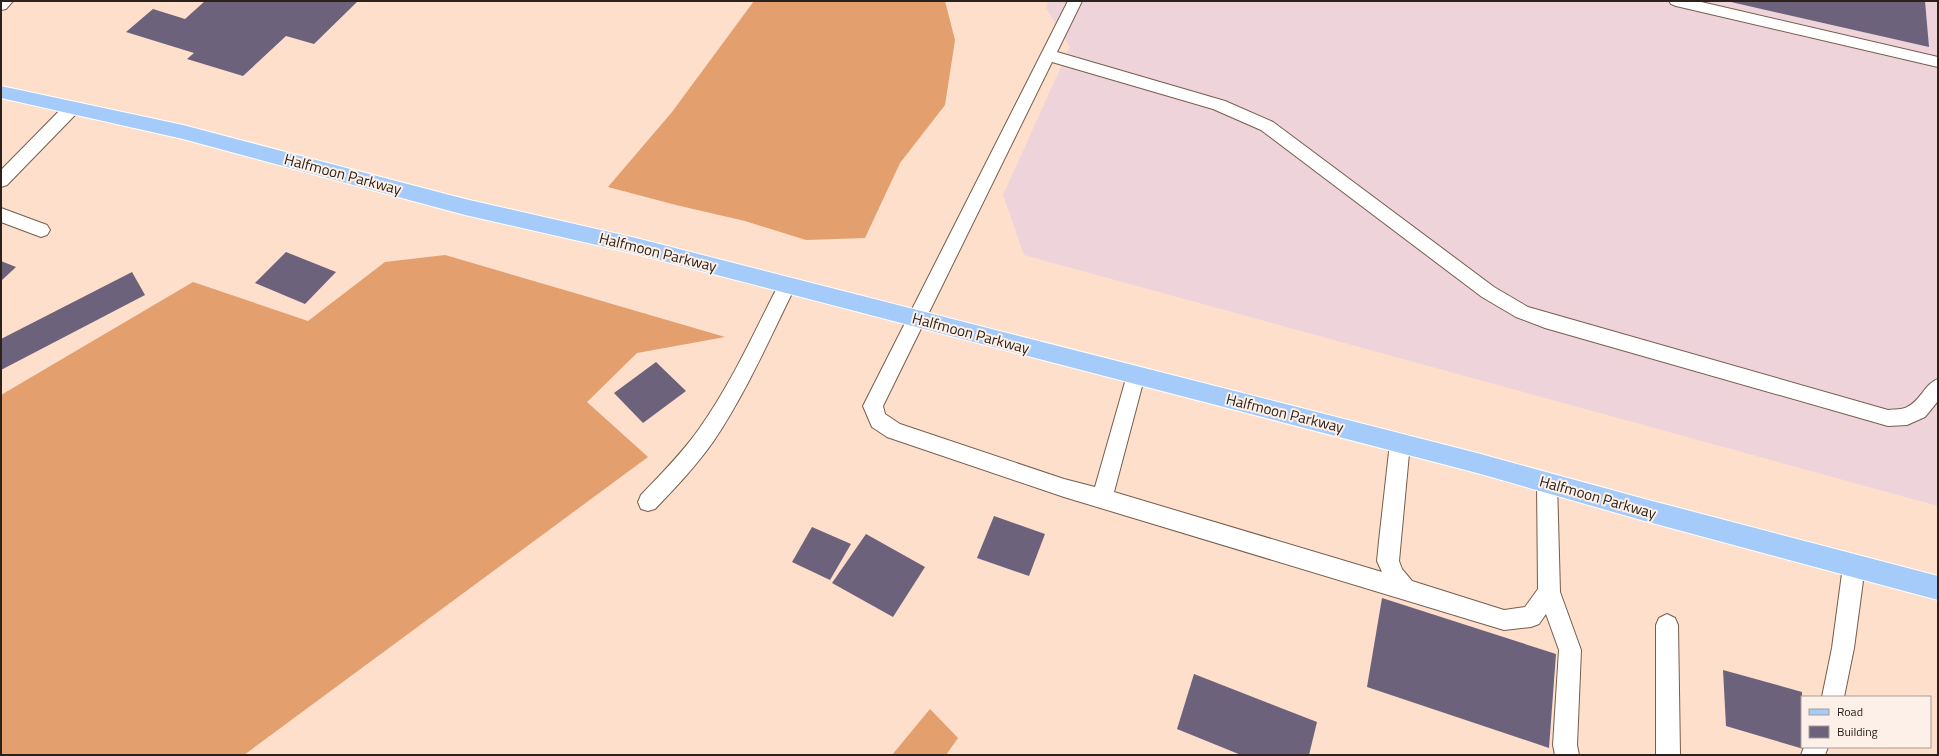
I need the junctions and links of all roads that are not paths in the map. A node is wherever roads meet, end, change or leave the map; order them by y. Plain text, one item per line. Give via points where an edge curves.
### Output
1 (6, 1) edge
2 (1075, 1) edge
3 (1676, 1) edge
4 (1, 5) edge
5 (1048, 56) junction
6 (1938, 62) edge
7 (1, 92) edge
8 (72, 108) junction
9 (1, 181) edge
10 (1, 215) edge
11 (41, 230) dead end
12 (787, 285) junction
13 (918, 319) junction
14 (1136, 375) junction
15 (1938, 388) edge
16 (1400, 443) junction
17 (1547, 482) junction
18 (1102, 498) junction
19 (648, 502) dead end
20 (1854, 566) junction
21 (1938, 588) edge
22 (1405, 590) junction
23 (1549, 592) junction
24 (1667, 625) dead end
25 (1833, 696) edge
26 (1567, 755) edge
27 (1668, 755) edge

1 - 4 lane
2 - 5 lane
3 - 6 lane
5 - 13 lane
5 - 15 lane via 1219,105 1267,126 1488,292 1522,312 1888,418 1915,415
7 - 8 main road, Halfmoon Parkway
8 - 9 lane
8 - 12 main road, Halfmoon Parkway via 183,132 465,207 636,246
10 - 11 lane
12 - 13 main road, Halfmoon Parkway
12 - 19 lane via 712,427 676,474
13 - 14 main road, Halfmoon Parkway
13 - 18 lane via 873,406 876,418 881,424 894,431 1064,488
14 - 16 main road, Halfmoon Parkway
14 - 18 lane
16 - 17 main road, Halfmoon Parkway
16 - 22 lane via 1388,561 1394,576
17 - 20 main road, Halfmoon Parkway
17 - 23 lane
18 - 22 lane
20 - 21 main road, Halfmoon Parkway
20 - 25 lane via 1843,648
22 - 23 lane via 1504,620 1531,617
23 - 26 lane via 1570,650 1565,745
24 - 27 lane

